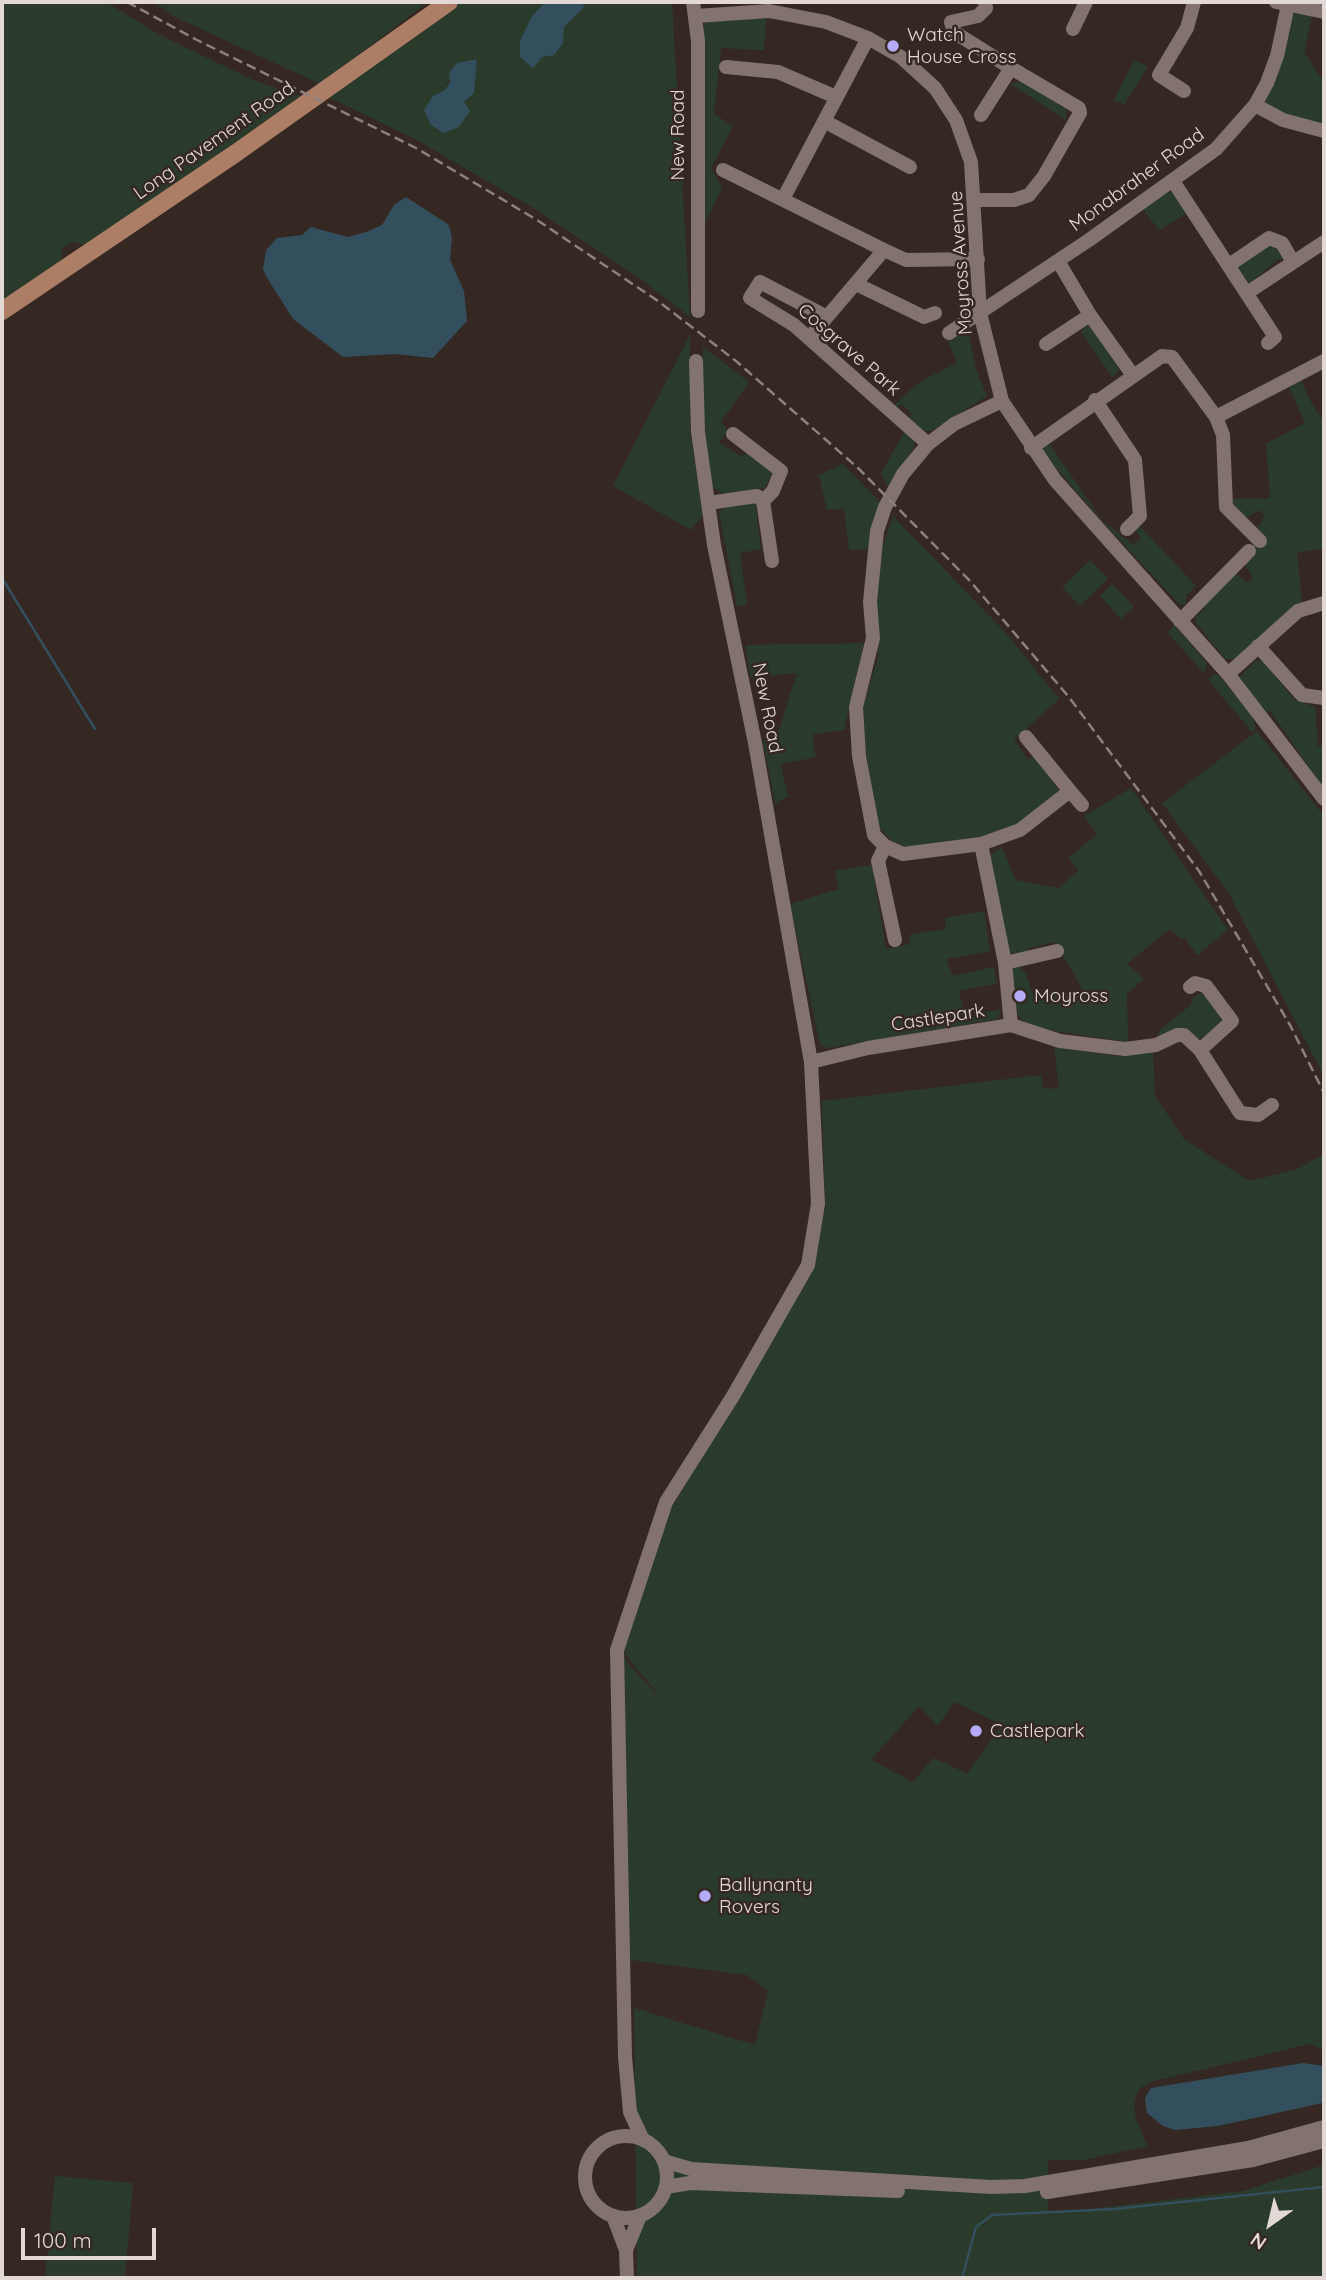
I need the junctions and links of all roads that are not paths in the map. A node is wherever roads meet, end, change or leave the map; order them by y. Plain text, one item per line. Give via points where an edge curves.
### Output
1 (449, 2) edge
2 (985, 2) edge
3 (1086, 2) edge
4 (1194, 2) edge
5 (1282, 3) edge
6 (694, 9) edge
7 (1324, 12) edge
8 (1073, 29) dead end
9 (868, 38) junction
10 (726, 67) dead end
11 (1011, 68) junction
12 (1184, 92) dead end
13 (836, 97) junction
14 (1255, 105) junction
15 (981, 115) dead end
16 (824, 121) junction
17 (1324, 131) edge
18 (910, 166) dead end
19 (723, 170) dead end
20 (1173, 181) junction
21 (783, 199) junction
22 (976, 200) junction
23 (1324, 242) edge
24 (884, 250) junction
25 (978, 259) junction
26 (1058, 261) junction
27 (1293, 262) junction
28 (1229, 265) junction
29 (856, 284) junction
30 (1247, 293) junction
31 (2, 311) edge
32 (698, 311) dead end
33 (935, 313) dead end
34 (980, 313) junction
35 (1090, 315) junction
36 (827, 317) junction
37 (949, 332) dead end
38 (809, 338) junction
39 (1046, 344) dead end
40 (1268, 344) dead end
41 (696, 361) dead end
42 (1324, 361) edge
43 (1132, 374) junction
44 (1096, 400) junction
45 (1002, 401) junction
46 (1216, 417) junction
47 (733, 434) dead end
48 (928, 444) junction
49 (1031, 448) junction
50 (763, 501) junction
51 (708, 503) junction
52 (1127, 529) dead end
53 (772, 561) dead end
54 (1324, 603) edge
55 (1180, 621) junction
56 (1258, 646) junction
57 (1227, 674) junction
58 (1324, 698) edge
59 (1026, 737) dead end
60 (1070, 791) junction
61 (1324, 799) edge
62 (1082, 805) dead end
63 (981, 844) junction
64 (885, 846) junction
65 (895, 940) dead end
66 (1057, 951) dead end
67 (1005, 963) junction
68 (1189, 987) dead end
69 (1011, 1025) junction
70 (1200, 1050) junction
71 (811, 1062) junction
72 (1272, 1105) dead end
73 (630, 2112) junction
74 (1324, 2127) edge
75 (617, 2137) junction
76 (643, 2140) junction
77 (1324, 2141) edge
78 (664, 2161) junction
79 (666, 2188) junction
80 (613, 2216) junction
81 (640, 2216) junction
82 (626, 2250) junction
83 (626, 2278) edge

1 - 31 main road, Long Pavement Road
2 - 11 street via 978,16 951,22 954,32
3 - 8 street
4 - 12 street via 1186,28 1159,75
5 - 7 street
5 - 14 street, Monabraher Road via 1277,56
6 - 9 street, Moyross Avenue via 775,12 826,22
6 - 32 street, New Road
9 - 13 street
9 - 22 street, Moyross Avenue via 919,71 948,106 971,162
10 - 13 street via 778,72
11 - 15 street
11 - 22 street via 1079,108 1080,113 1029,195 1014,200
13 - 16 street
14 - 17 street via 1283,120
14 - 20 street, Monabraher Road via 1216,149
16 - 18 street
16 - 21 street
19 - 21 street
20 - 26 street, Monabraher Road
20 - 28 street
21 - 24 street
22 - 25 street, Moyross Avenue
23 - 27 street
24 - 25 street via 905,260
24 - 29 street
25 - 34 street, Moyross Avenue
26 - 34 street, Monabraher Road
26 - 35 street
27 - 28 street via 1282,243 1269,238
27 - 30 street
28 - 30 street
29 - 33 street via 924,317
29 - 36 street
30 - 40 street via 1275,337
34 - 37 street
34 - 45 street, Moyross Avenue
35 - 39 street
35 - 43 street
36 - 38 street
36 - 38 street, Cosgrave Park via 760,282 755,285 753,302
38 - 48 street, Cosgrave Park
41 - 51 street, New Road via 698,432
42 - 46 street
43 - 44 street
43 - 46 street via 1162,356 1172,357
44 - 49 street
44 - 52 street via 1135,460 1140,516
45 - 48 street via 954,424
45 - 49 street, Moyross Avenue
46 - 55 street via 1223,435 1226,507 1254,546
47 - 50 street via 782,471
48 - 64 street via 893,491 872,556 873,638 856,707 859,756 874,835
49 - 55 street, Moyross Avenue
50 - 51 street via 757,496
50 - 53 street
51 - 71 street, New Road
54 - 56 street via 1298,611
55 - 57 street, Moyross Avenue
56 - 57 street
56 - 58 street via 1302,695
57 - 61 street, Moyross Avenue
59 - 60 street
60 - 62 street
60 - 63 street via 1020,831
63 - 64 street via 903,854
63 - 67 street
64 - 65 street via 878,861
66 - 67 street
67 - 69 street
68 - 70 street via 1195,983 1206,986 1232,1021
69 - 70 street, Castlepark via 1060,1041 1125,1049 1185,1035
69 - 71 street, Castlepark
70 - 72 street via 1240,1113 1258,1115
71 - 73 street, New Road via 818,1204 808,1265 666,1502 617,1650
73 - 75 street
73 - 76 street
74 - 78 street via 1248,2148 1025,2186 691,2169
75 - 76 street
75 - 80 street via 592,2155 586,2175 590,2195
76 - 78 street
77 - 79 street via 1253,2160 1026,2196 691,2183
78 - 79 street
79 - 81 street via 660,2200
80 - 81 street
80 - 82 street
81 - 82 street
82 - 83 street

